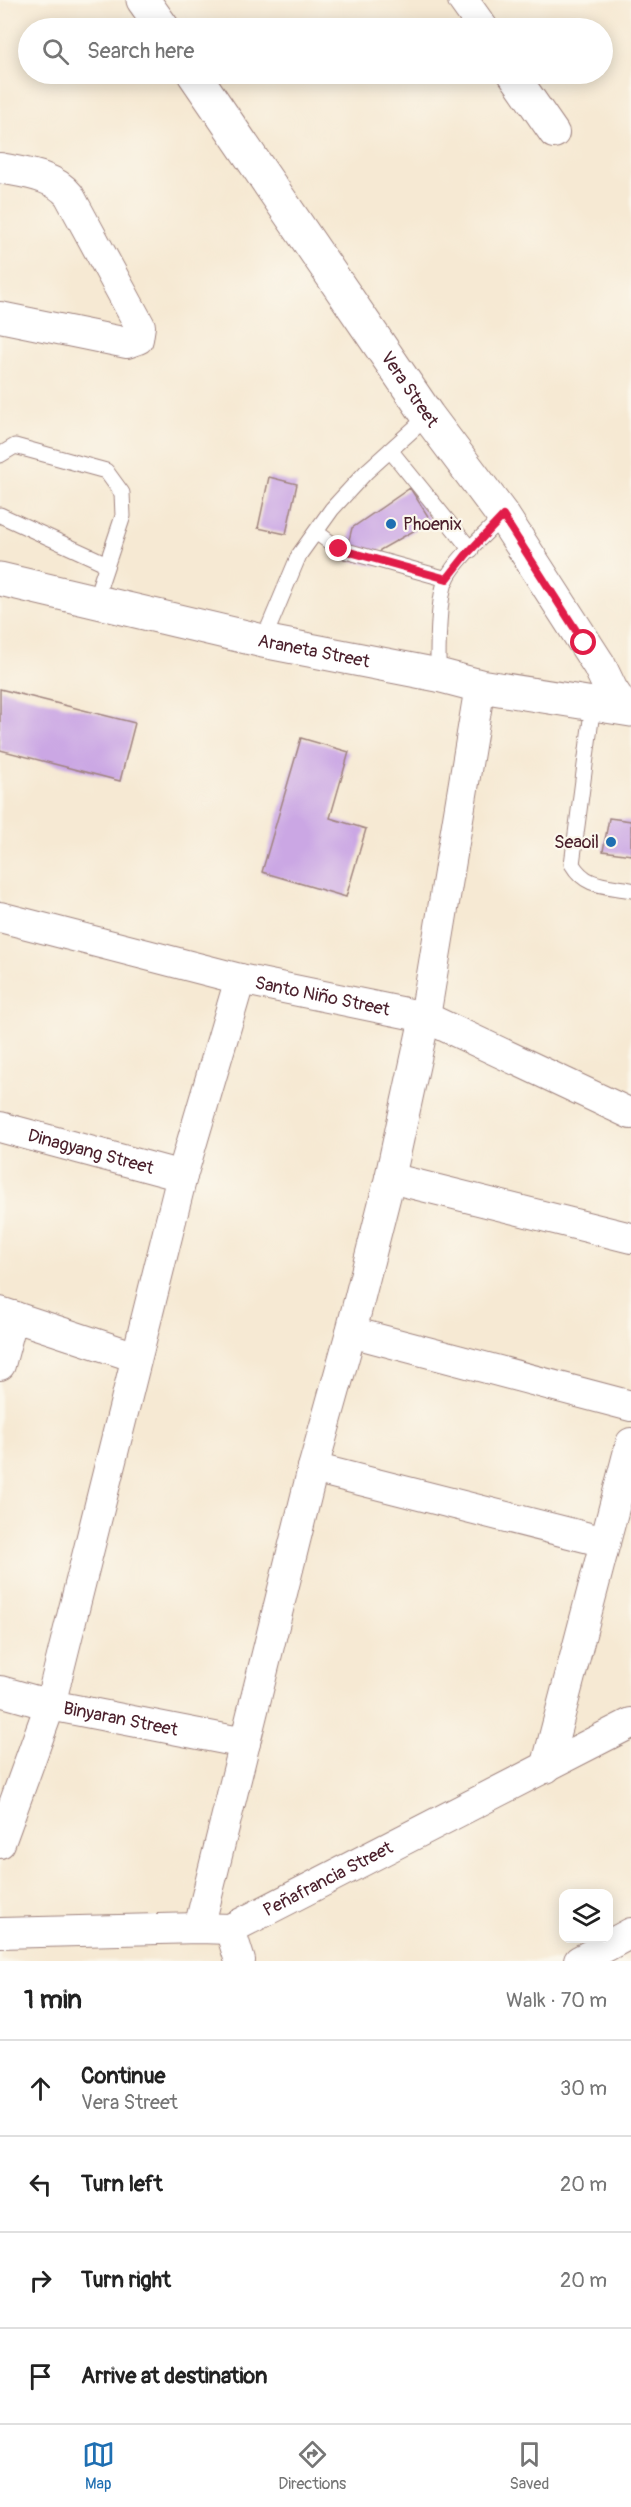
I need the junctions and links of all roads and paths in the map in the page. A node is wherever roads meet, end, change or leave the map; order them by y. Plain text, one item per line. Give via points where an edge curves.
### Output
1 (143, 0) edge
2 (463, 0) edge
3 (156, 18) edge
4 (476, 18) edge
5 (201, 84) edge
6 (520, 84) edge
7 (554, 133) dead end
8 (0, 168) edge
9 (0, 317) edge
10 (428, 416) junction
11 (390, 450) junction
12 (0, 455) edge
13 (0, 515) edge
14 (503, 516) junction
15 (316, 532) junction
16 (471, 550) junction
17 (107, 564) junction
18 (0, 579) edge
19 (447, 579) junction
20 (95, 600) junction
21 (263, 641) junction
22 (438, 675) junction
23 (480, 686) junction
24 (616, 707) edge
25 (631, 890) edge
26 (0, 917) edge
27 (240, 979) junction
28 (425, 1017) junction
29 (631, 1114) edge
30 (0, 1127) edge
31 (182, 1176) junction
32 (390, 1178) junction
33 (631, 1238) edge
34 (7, 1314) edge
35 (351, 1332) junction
36 (136, 1357) junction
37 (0, 1365) edge
38 (631, 1406) edge
39 (631, 1443) edge
40 (313, 1468) junction
41 (605, 1542) junction
42 (0, 1691) edge
43 (50, 1705) junction
44 (631, 1723) edge
45 (245, 1743) junction
46 (546, 1768) junction
47 (0, 1843) edge
48 (199, 1928) junction
49 (230, 1929) junction
50 (0, 1932) edge
51 (631, 1933) edge
52 (240, 1961) edge
53 (579, 1961) edge

1 - 3 main road
2 - 4 street
5 - 10 main road, Vera Street
6 - 7 street
8 - 9 street via 62,186 140,327 138,339 127,343
10 - 11 lane
10 - 14 main road, Vera Street
11 - 15 lane via 332,509
11 - 16 lane
12 - 17 lane via 15,446 106,471 122,492 123,516
13 - 17 lane
14 - 16 lane
14 - 24 main road, Vera Street via 599,665
15 - 19 lane via 339,549
15 - 21 lane via 299,555
16 - 19 lane
17 - 20 lane
18 - 20 main road, Araneta Street
19 - 22 lane via 439,619
20 - 21 main road, Araneta Street
21 - 22 main road, Araneta Street
22 - 23 main road, Araneta Street
23 - 24 main road, Araneta Street
23 - 28 street
24 - 25 lane via 572,864 587,882
26 - 27 street, Santo Niño Street
27 - 28 street, Santo Niño Street
27 - 31 street
28 - 29 street, Santo Niño Street
28 - 32 street
30 - 31 street, Dinagyang Street
31 - 36 street
32 - 33 street
32 - 35 street
34 - 36 street
34 - 37 street
35 - 38 street
35 - 40 street
36 - 43 street
39 - 41 street
40 - 41 street
40 - 45 street
41 - 46 street
42 - 43 street, Binyaran Street
43 - 45 street, Binyaran Street
43 - 47 street
44 - 46 street, Peñafrancia Street
45 - 48 street
46 - 49 street, Peñafrancia Street
48 - 49 street, Peñafrancia Street
48 - 50 street, Peñafrancia Street
49 - 52 street
51 - 53 street

